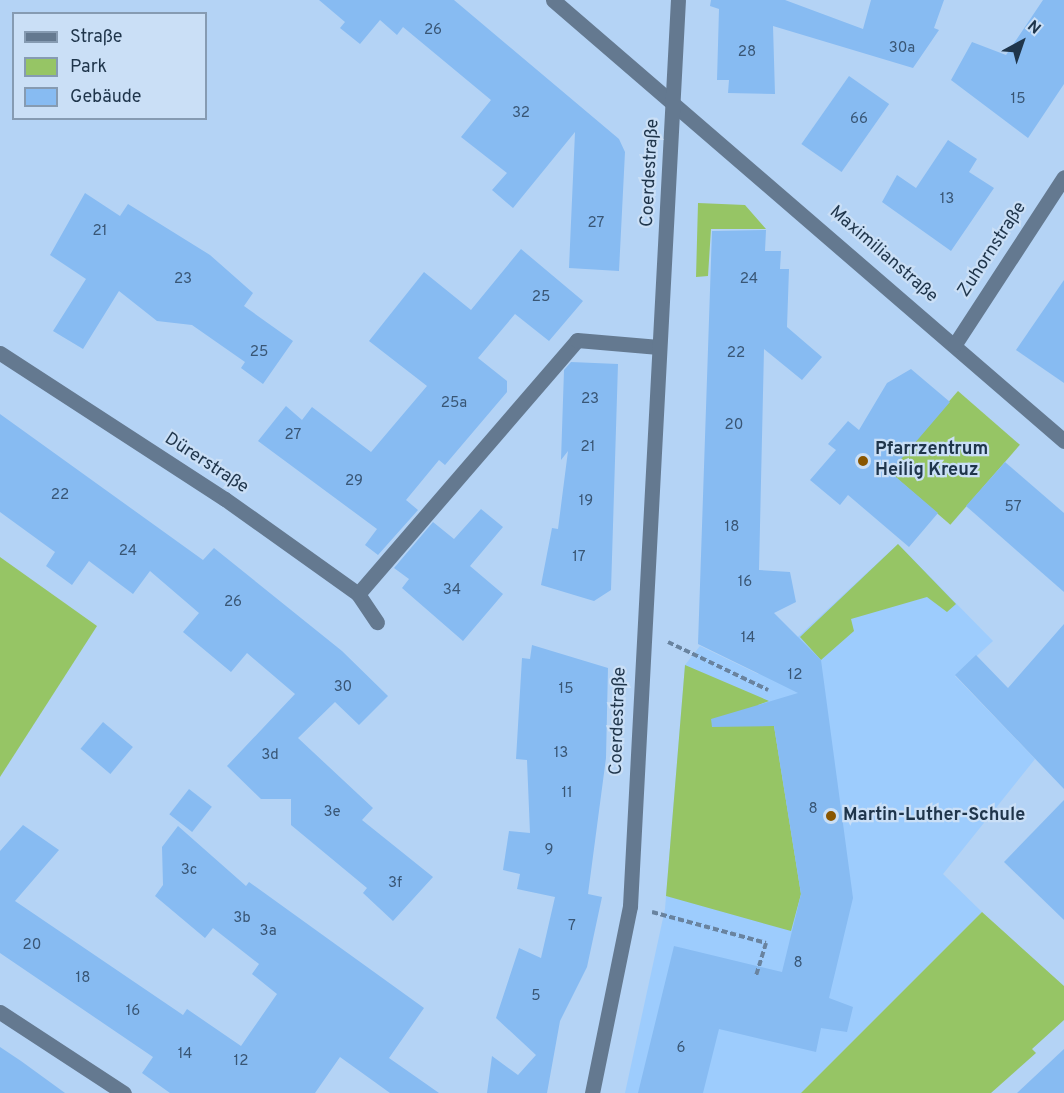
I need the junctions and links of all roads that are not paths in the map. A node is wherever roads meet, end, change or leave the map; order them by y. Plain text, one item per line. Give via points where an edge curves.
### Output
1 (553, 0) edge
2 (678, 0) edge
3 (674, 101) junction
4 (1064, 177) edge
5 (955, 344) junction
6 (659, 347) junction
7 (0, 353) edge
8 (1064, 441) edge
9 (358, 594) junction
10 (377, 622) dead end
11 (0, 1012) edge
12 (124, 1093) edge
13 (592, 1093) edge

1 - 3 street, Maximilianstraße
2 - 3 street, Coerdestraße
3 - 5 street, Maximilianstraße
3 - 6 street, Coerdestraße
4 - 5 street, Zuhornstraße
5 - 8 street, Maximilianstraße
6 - 9 street via 578,340
6 - 13 street, Coerdestraße via 630,906
7 - 9 street, Dürerstraße via 225,499
9 - 10 street, Dürerstraße
11 - 12 street

